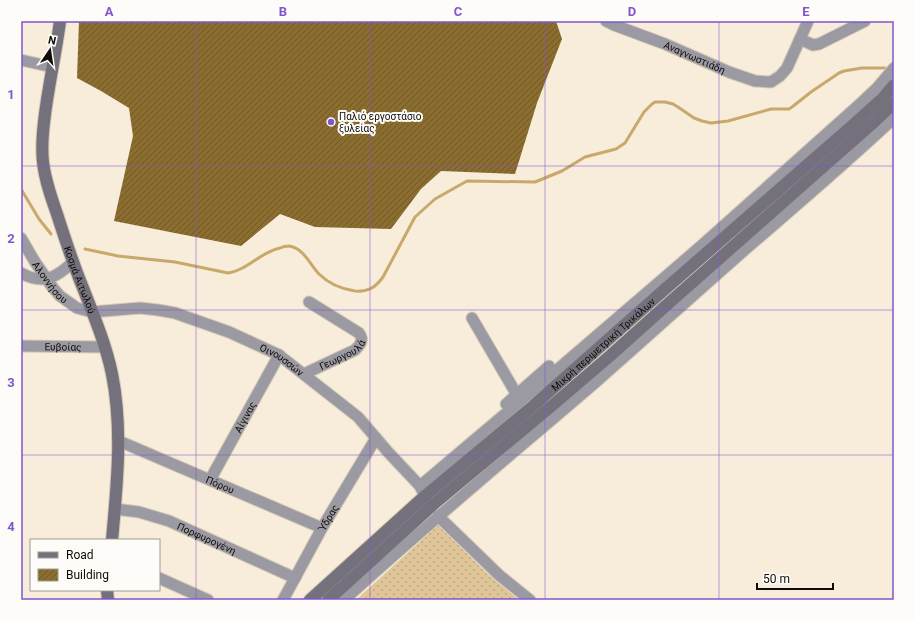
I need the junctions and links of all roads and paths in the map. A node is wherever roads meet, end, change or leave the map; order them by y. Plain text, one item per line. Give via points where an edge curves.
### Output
1 (60, 21) edge
2 (606, 21) edge
3 (808, 21) edge
4 (865, 21) edge
5 (800, 39) junction
6 (21, 60) edge
7 (52, 67) junction
8 (894, 68) edge
9 (894, 85) edge
10 (894, 103) edge
11 (894, 118) edge
12 (21, 238) edge
13 (73, 262) junction
14 (21, 273) edge
15 (46, 279) junction
16 (309, 302) dead end
17 (92, 312) junction
18 (472, 318) dead end
19 (21, 346) edge
20 (104, 347) junction
21 (279, 355) junction
22 (549, 366) dead end
23 (304, 374) junction
24 (517, 395) junction
25 (376, 438) junction
26 (119, 441) junction
27 (210, 480) junction
28 (421, 488) junction
29 (115, 509) junction
30 (438, 516) junction
31 (322, 528) junction
32 (112, 539) edge
33 (160, 578) edge
34 (295, 578) junction
35 (208, 600) edge
36 (283, 600) edge
37 (310, 600) edge
38 (328, 600) edge
39 (344, 600) edge
40 (530, 600) edge

1 - 7 main road, Κοσμά Αιτωλού
2 - 5 street, Αναγνωστιάδη via 756,81 771,82 784,73
3 - 5 street
4 - 5 street via 819,44
6 - 7 street
7 - 13 main road, Κοσμά Αιτωλού via 42,139 42,161
8 - 28 street via 862,103
9 - 28 main road, Μικρή περιμετρική Τρικάλων via 823,152 533,406
10 - 38 main road, Μικρή περιμετρική Τρικάλων via 611,355 435,503
11 - 30 street via 598,380
12 - 15 street, Αλοννήσου
13 - 15 street via 56,276
13 - 17 main road, Κοσμά Αιτωλού
14 - 15 street via 34,279
15 - 17 street, Αλοννήσου via 71,305
16 - 23 street, Γεωργουλά via 359,333 362,339 355,350
17 - 20 main road, Κοσμά Αιτωλού
17 - 21 street, Οινουσσών via 140,308 175,313 229,332
18 - 24 street
19 - 20 street, Ευβοίας
20 - 26 main road, Κοσμά Αιτωλού via 112,374
21 - 23 street, Οινουσσών
21 - 27 street, Αίγινας
22 - 24 street
23 - 25 street, Οινουσσών via 358,417
24 - 28 street
25 - 28 street, Οινουσσών
25 - 31 street, Ύδρας
26 - 27 street, Πόρου
26 - 29 main road, Κοσμά Αιτωλού
27 - 31 street, Πόρου
28 - 37 main road, Μικρή περιμετρική Τρικάλων
29 - 32 main road, Κοσμά Αιτωλού
29 - 34 street, Πορφυρογένη via 139,512 169,521
30 - 39 street
30 - 40 street via 499,575
31 - 34 street, Ύδρας
33 - 35 street
34 - 36 street, Ύδρας

